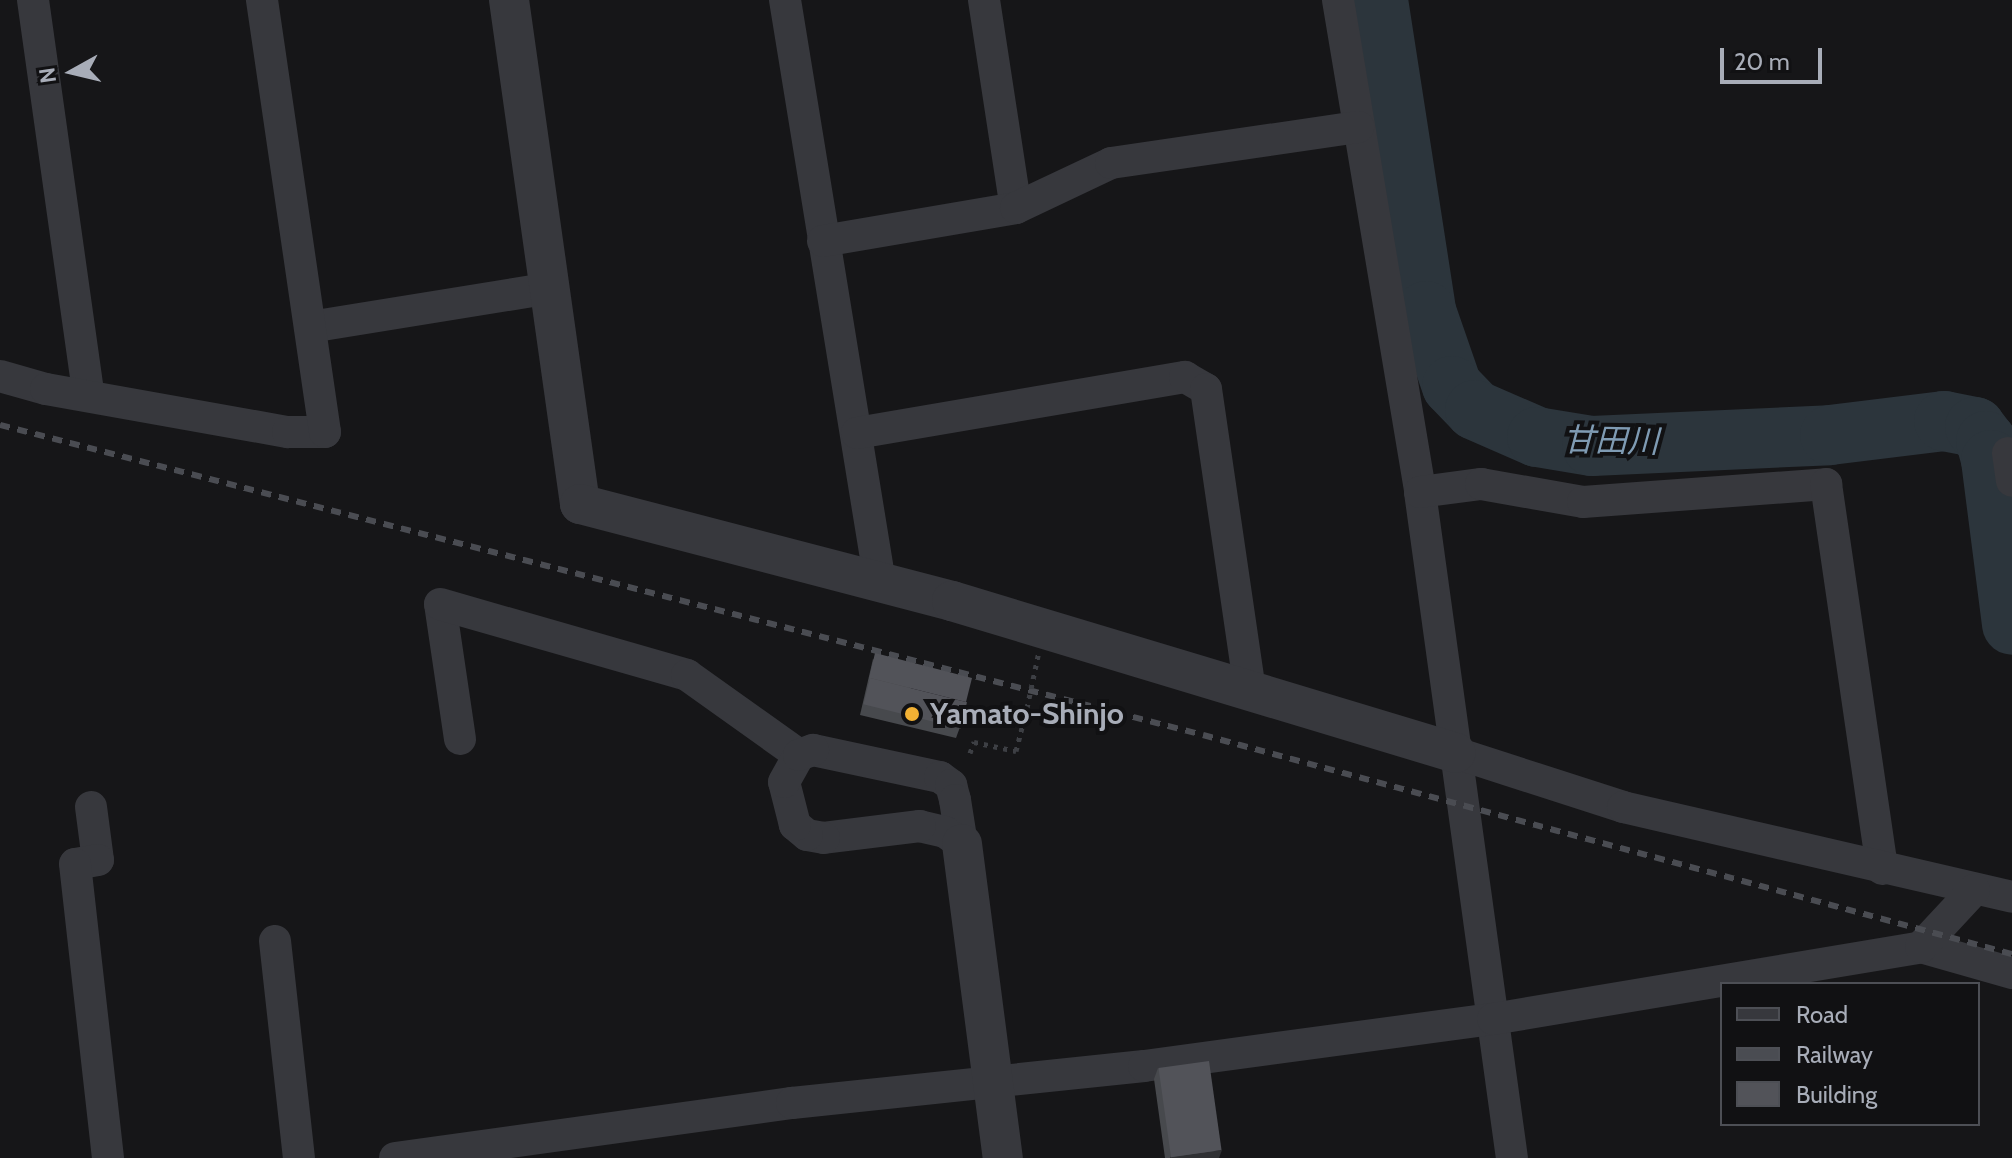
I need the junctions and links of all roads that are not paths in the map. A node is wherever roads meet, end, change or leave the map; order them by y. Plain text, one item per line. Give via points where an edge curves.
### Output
1 (33, 0) edge
2 (262, 0) edge
3 (509, 0) edge
4 (785, 0) edge
5 (984, 0) edge
6 (1338, 0) edge
7 (1358, 127) junction
8 (1016, 208) junction
9 (823, 241) junction
10 (551, 288) junction
11 (310, 327) junction
12 (0, 376) edge
13 (89, 396) junction
14 (857, 433) junction
15 (1420, 492) junction
16 (880, 583) junction
17 (1250, 691) junction
18 (460, 739) dead end
19 (1456, 753) junction
20 (799, 755) junction
21 (91, 807) dead end
22 (962, 844) junction
23 (1882, 869) junction
24 (1974, 890) junction
25 (2012, 897) edge
26 (275, 941) dead end
27 (1921, 947) junction
28 (2012, 973) edge
29 (1493, 1019) junction
30 (994, 1083) junction
31 (108, 1158) edge
32 (299, 1158) edge
33 (395, 1158) edge
34 (1003, 1158) edge
35 (1512, 1158) edge

1 - 13 street
2 - 11 street
3 - 10 street
4 - 9 street
5 - 8 street
6 - 7 street
7 - 8 street via 1111,163
7 - 15 street
8 - 9 street
9 - 14 street
10 - 11 street
10 - 16 street via 580,504
11 - 13 street via 325,432 288,432
12 - 13 street
14 - 16 street
14 - 17 street via 1185,377 1206,389
15 - 19 street
15 - 23 street via 1481,484 1583,502 1826,484
16 - 17 street
17 - 19 street
18 - 20 street via 440,604 687,675
19 - 23 street via 1623,807
19 - 29 street
20 - 22 street via 830,751 940,777 951,785
20 - 22 street via 784,782 795,825 807,835 824,838 920,826 945,832
21 - 31 street via 98,860 75,864
22 - 30 street
23 - 24 street
24 - 25 street
24 - 27 street
26 - 32 street
27 - 28 street
27 - 29 street
29 - 30 street
29 - 35 street
30 - 33 street via 792,1103
30 - 34 street

